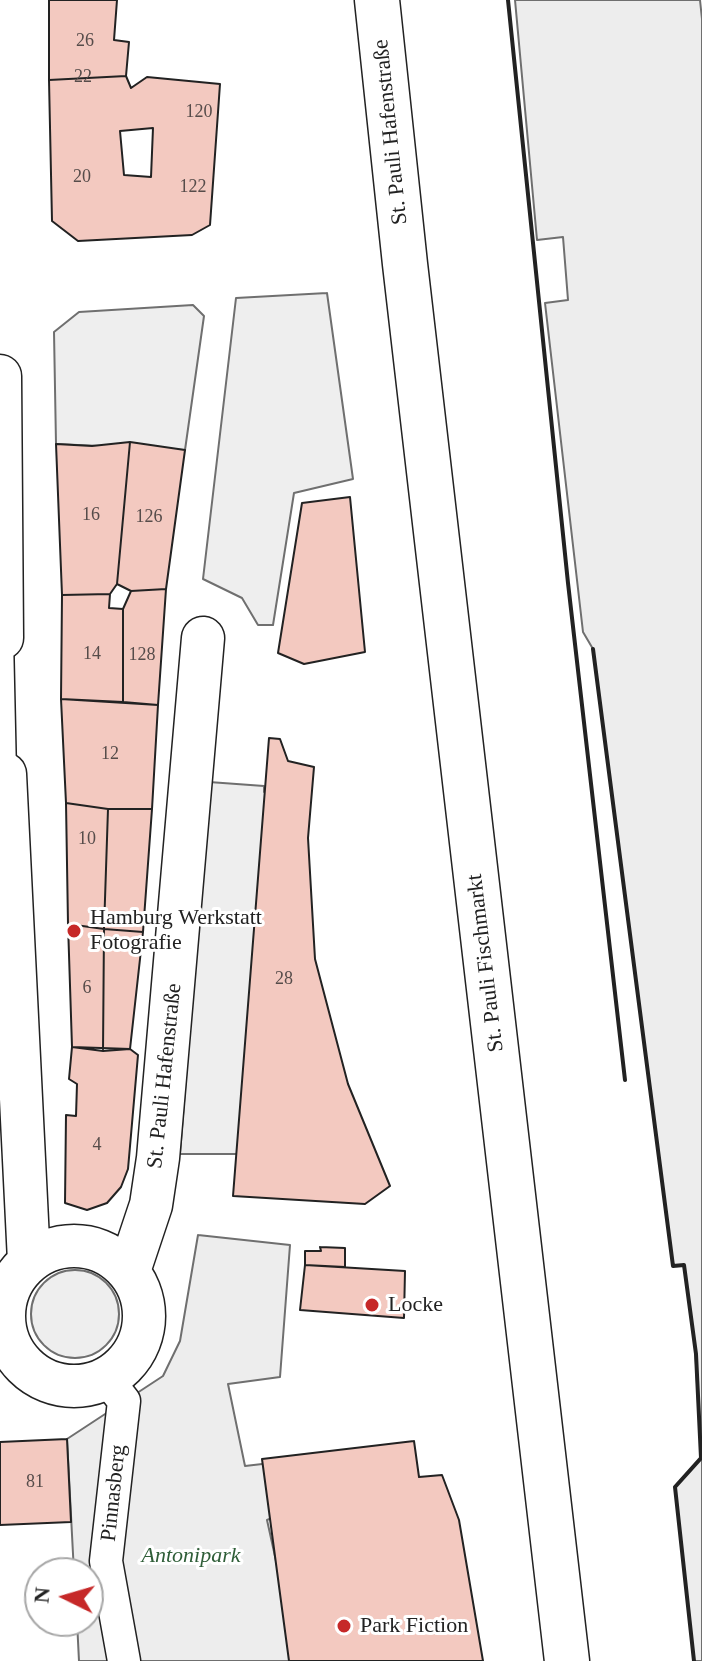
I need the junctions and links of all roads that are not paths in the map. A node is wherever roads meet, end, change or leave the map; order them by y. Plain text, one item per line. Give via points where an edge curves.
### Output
1 (377, 0) edge
2 (405, 264) joint
3 (0, 376) edge
4 (2, 638) joint
5 (203, 638) dead end
6 (5, 774) joint
7 (29, 1261) junction
8 (129, 1271) junction
9 (11, 1371) edge
10 (106, 1378) junction
11 (124, 1661) edge
12 (567, 1661) edge

1 - 2 main road, St. Pauli Hafenstraße
2 - 12 main road, St. Pauli Fischmarkt
3 - 4 street
4 - 6 lane
5 - 8 street, St. Pauli Hafenstraße via 158,1158 151,1205
6 - 7 street
7 - 8 street via 70,1245 92,1247
7 - 9 street via 14,1278 6,1299
8 - 10 street via 142,1300 142,1330 129,1358
9 - 10 street via 62,1385
10 - 11 street, Pinnasberg via 124,1401 106,1561

